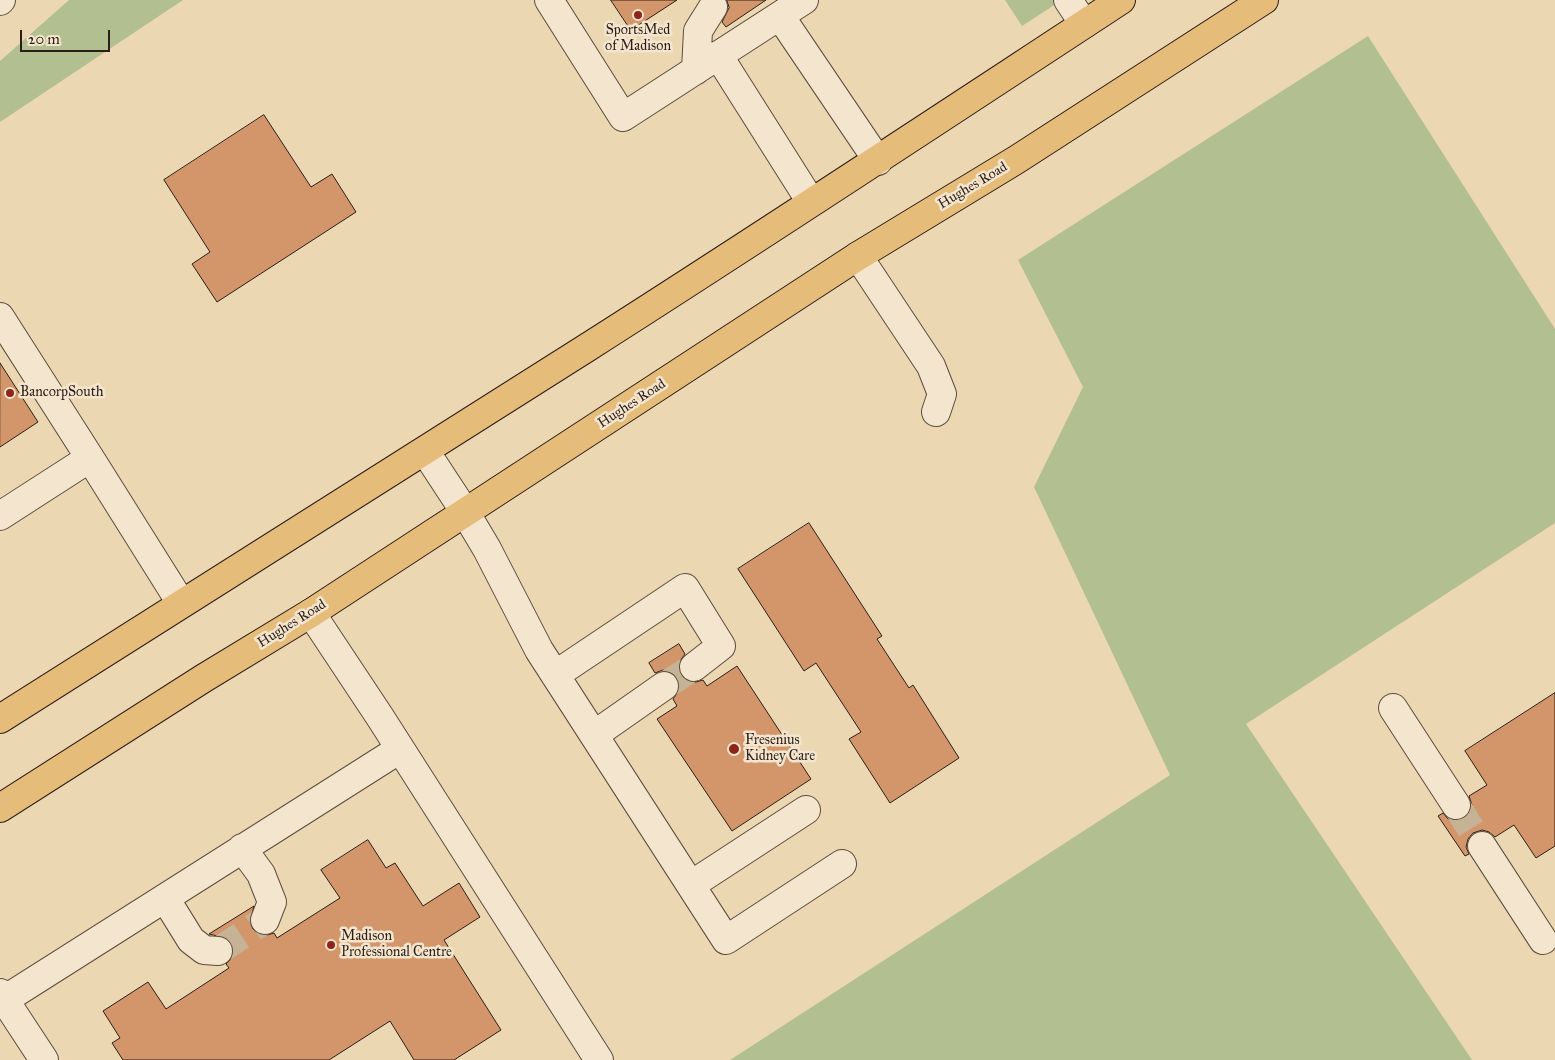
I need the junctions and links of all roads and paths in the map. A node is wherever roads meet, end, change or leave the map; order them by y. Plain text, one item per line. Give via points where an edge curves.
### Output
1 (549, 0) edge
2 (1068, 0) edge
3 (1121, 0) edge
4 (1264, 0) edge
5 (797, 4) edge
6 (712, 7) dead end
7 (1084, 24) junction
8 (707, 63) junction
9 (878, 161) junction
10 (811, 202) junction
11 (858, 256) junction
12 (0, 317) edge
13 (936, 412) dead end
14 (425, 451) junction
15 (90, 458) junction
16 (465, 512) junction
17 (0, 516) edge
18 (181, 603) junction
19 (311, 613) junction
20 (694, 667) tunnel mouth
21 (555, 675) junction
22 (664, 686) tunnel mouth
23 (1393, 708) dead end
24 (0, 719) edge
25 (594, 735) junction
26 (400, 749) junction
27 (1456, 805) tunnel mouth
28 (0, 808) edge
29 (806, 810) dead end
30 (1482, 846) tunnel mouth
31 (242, 848) junction
32 (842, 864) dead end
33 (691, 885) junction
34 (165, 898) junction
35 (265, 920) tunnel mouth
36 (1543, 940) dead end
37 (218, 951) dead end
38 (2, 996) edge
39 (44, 1060) edge
40 (599, 1060) edge

1 - 8 lane via 623,117
2 - 7 lane
3 - 7 main road
4 - 11 main road, Hughes Road via 1016,160
5 - 8 lane
5 - 9 lane
6 - 8 lane via 698,31
7 - 9 main road
8 - 10 lane
9 - 10 main road
10 - 14 main road
11 - 13 lane via 932,366 942,394
11 - 16 main road, Hughes Road
12 - 15 lane
14 - 16 lane
14 - 18 main road
15 - 17 lane
15 - 18 lane
16 - 19 main road, Hughes Road
16 - 21 lane
18 - 24 main road
19 - 26 lane
19 - 28 main road, Hughes Road
20 - 21 lane via 721,646 685,588
21 - 25 lane
22 - 25 lane
23 - 27 lane
25 - 33 lane
26 - 31 lane
26 - 40 lane
29 - 33 lane
30 - 36 lane
31 - 34 lane
31 - 35 lane via 261,874 272,902
32 - 33 lane via 726,940
34 - 37 lane via 191,940 204,950
34 - 38 lane
38 - 39 lane

